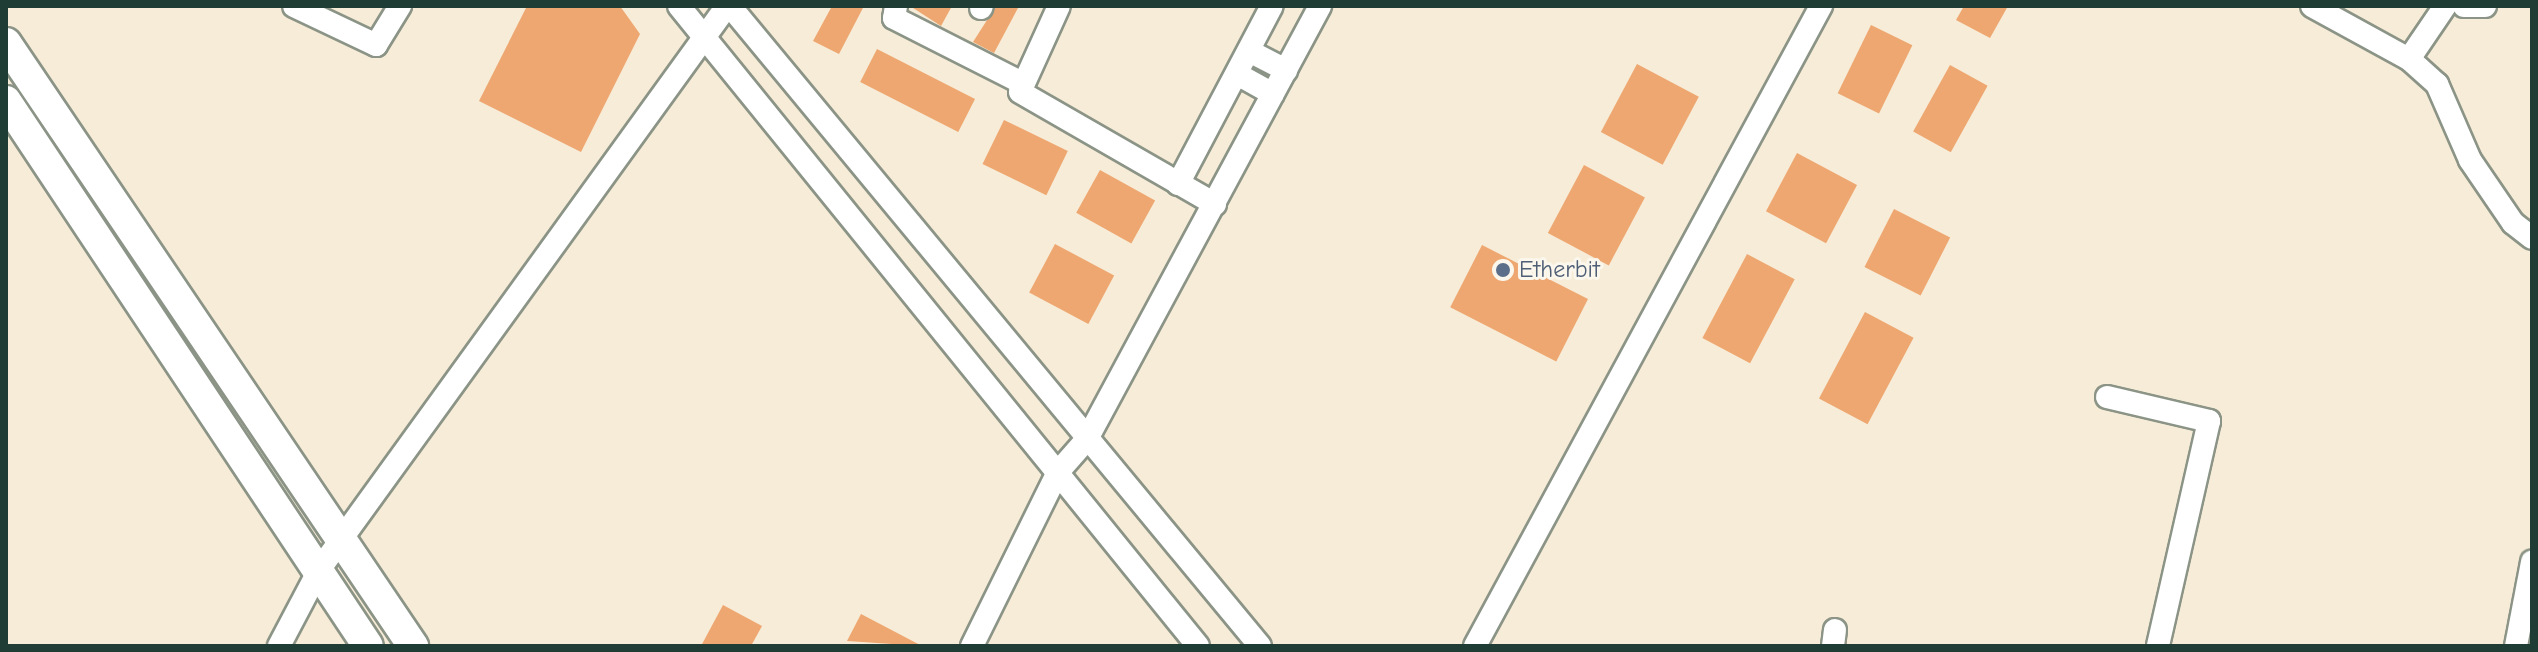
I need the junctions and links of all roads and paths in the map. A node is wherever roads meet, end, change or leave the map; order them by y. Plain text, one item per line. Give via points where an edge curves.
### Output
1 (400, 6) edge
2 (679, 6) edge
3 (729, 6) edge
4 (896, 6) edge
5 (1059, 6) edge
6 (1272, 6) edge
7 (1320, 6) edge
8 (1821, 6) edge
9 (2312, 6) edge
10 (2445, 6) edge
11 (2464, 6) edge
12 (2485, 6) edge
13 (306, 9) edge
14 (2335, 12) edge
15 (704, 37) junction
16 (6, 43) edge
17 (1249, 51) junction
18 (2409, 59) junction
19 (1286, 70) junction
20 (1237, 74) junction
21 (1020, 82) junction
22 (1273, 94) junction
23 (6, 101) edge
24 (1178, 184) junction
25 (1215, 204) junction
26 (2532, 238) edge
27 (2107, 397) dead end
28 (1087, 439) junction
29 (1058, 472) junction
30 (344, 545) junction
31 (2532, 562) edge
32 (319, 570) junction
33 (279, 646) edge
34 (368, 646) edge
35 (413, 646) edge
36 (972, 646) edge
37 (1198, 646) edge
38 (1260, 646) edge
39 (1475, 646) edge
40 (2158, 646) edge
41 (2516, 646) edge

1 - 13 street via 376,45
2 - 15 street
3 - 15 street
3 - 28 street
4 - 21 street via 894,18
5 - 21 street
6 - 17 street
7 - 19 street
8 - 39 street
9 - 14 street
10 - 18 street
11 - 12 street
14 - 18 street
15 - 29 street
15 - 30 street
16 - 30 main road
17 - 19 street
17 - 20 street
18 - 26 street via 2437,84 2470,160 2513,223
19 - 22 street
20 - 22 street
20 - 24 street
21 - 24 street via 1026,97
22 - 25 street
23 - 32 main road
24 - 25 street
25 - 28 street
27 - 40 street via 2209,421
28 - 29 street
28 - 38 street
29 - 36 street
29 - 37 street
30 - 32 street
30 - 35 main road
31 - 41 street
32 - 33 street
32 - 34 main road

